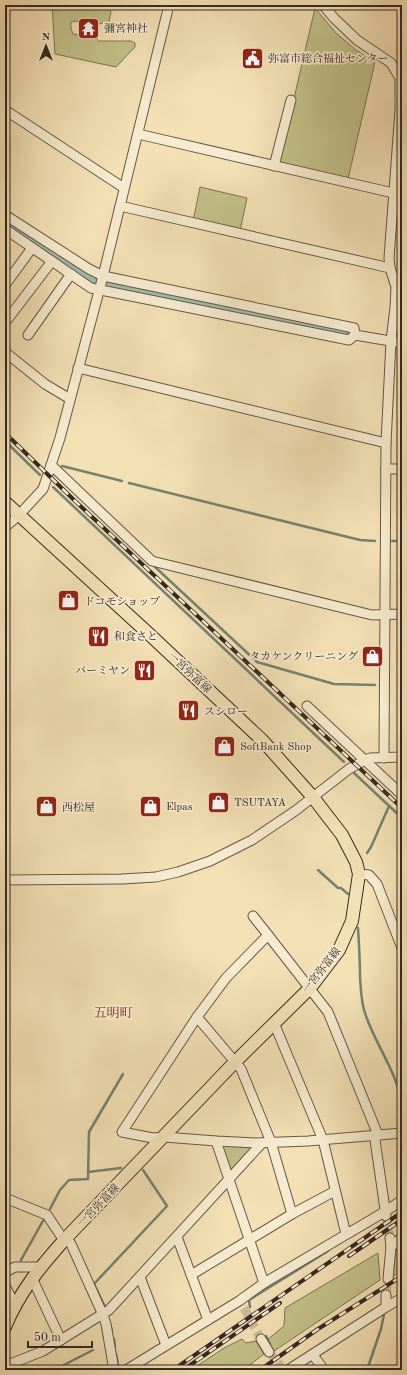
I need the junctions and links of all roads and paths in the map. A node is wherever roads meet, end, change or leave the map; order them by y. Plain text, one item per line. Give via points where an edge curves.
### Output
1 (169, 5) edge
2 (323, 5) edge
3 (399, 70) edge
4 (291, 100) dead end
5 (5, 110) edge
6 (138, 134) junction
7 (274, 166) junction
8 (124, 188) junction
9 (398, 195) edge
10 (120, 206) junction
11 (5, 215) edge
12 (5, 229) edge
13 (32, 248) junction
14 (52, 261) junction
15 (390, 268) junction
16 (71, 274) junction
17 (101, 282) junction
18 (5, 285) edge
19 (7, 320) dead end
20 (28, 335) dead end
21 (355, 335) junction
22 (391, 341) junction
23 (402, 343) edge
24 (5, 352) edge
25 (78, 368) junction
26 (70, 399) junction
27 (386, 443) junction
28 (51, 465) junction
29 (386, 469) junction
30 (402, 469) edge
31 (5, 502) edge
32 (19, 515) junction
33 (5, 527) edge
34 (385, 614) junction
35 (402, 614) edge
36 (307, 706) dead end
37 (384, 758) junction
38 (402, 758) edge
39 (364, 760) junction
40 (402, 795) edge
41 (312, 796) junction
42 (359, 874) junction
43 (5, 880) edge
44 (253, 916) dead end
45 (268, 936) junction
46 (402, 946) edge
47 (310, 988) junction
48 (197, 1016) junction
49 (274, 1023) junction
50 (234, 1062) junction
51 (402, 1133) edge
52 (378, 1135) junction
53 (164, 1136) junction
54 (323, 1140) junction
55 (216, 1141) junction
56 (271, 1142) junction
57 (262, 1143) junction
58 (229, 1180) junction
59 (335, 1190) junction
60 (402, 1200) edge
61 (5, 1201) edge
62 (292, 1214) junction
63 (386, 1214) junction
64 (346, 1234) junction
65 (177, 1237) junction
66 (402, 1237) edge
67 (66, 1238) junction
68 (250, 1240) junction
69 (40, 1267) junction
70 (5, 1272) edge
71 (192, 1275) junction
72 (140, 1277) junction
73 (32, 1278) junction
74 (388, 1279) tunnel mouth
75 (264, 1283) junction
76 (5, 1286) edge
77 (386, 1295) tunnel mouth
78 (402, 1298) edge
79 (14, 1306) junction
80 (386, 1307) junction
81 (103, 1315) junction
82 (208, 1320) junction
83 (5, 1327) edge
84 (261, 1339) tunnel mouth
85 (61, 1340) junction
86 (166, 1345) junction
87 (269, 1352) tunnel mouth
88 (313, 1354) junction
89 (5, 1366) edge
90 (285, 1369) edge
91 (114, 1370) edge
92 (126, 1370) edge
93 (324, 1370) edge

1 - 6 street
2 - 3 street via 357,40
3 - 9 street
4 - 7 street
5 - 8 street
6 - 7 street
6 - 8 street
7 - 9 street
8 - 10 street
9 - 15 street via 389,258
10 - 15 street
10 - 17 street
11 - 17 street via 89,269
12 - 13 street
13 - 14 street
13 - 18 street
14 - 16 street
14 - 19 street
15 - 22 street via 396,287
16 - 17 street via 91,288
16 - 20 street
17 - 21 street via 349,340
17 - 21 street via 354,328
17 - 25 street
21 - 22 street
22 - 23 street
22 - 27 street
24 - 26 street via 45,384
25 - 26 street
25 - 27 street
26 - 28 street
27 - 29 street
28 - 32 street via 43,489
28 - 34 street via 152,561 372,615
29 - 30 street
29 - 34 street
31 - 32 main road, 一宮弥富線
32 - 33 street
32 - 41 main road, 一宮弥富線 via 262,740
34 - 35 street
34 - 37 street
36 - 39 street
37 - 38 street
37 - 39 street
39 - 40 street
39 - 41 street
41 - 42 main road, 一宮弥富線 via 342,835 356,862
41 - 43 street via 295,811 252,840 210,861 178,872 156,877 122,879
42 - 46 street via 368,875 377,884
42 - 47 main road, 一宮弥富線 via 352,921 339,950
44 - 45 street
45 - 47 street
45 - 48 street via 226,978
47 - 49 main road, 一宮弥富線
47 - 52 street via 328,1012
48 - 50 street
48 - 53 street via 122,1132 153,1138
49 - 50 main road, 一宮弥富線
49 - 54 street
50 - 53 main road, 一宮弥富線
50 - 56 street via 241,1069
51 - 52 street
52 - 54 street
52 - 63 street via 375,1140
53 - 55 street
53 - 67 main road, 一宮弥富線
54 - 56 street
54 - 59 street
55 - 57 street
55 - 58 street
56 - 57 street
56 - 62 street
57 - 58 street
58 - 65 street
58 - 68 street
59 - 62 street
59 - 64 street
60 - 63 street
61 - 67 street via 47,1215 61,1236
62 - 68 street
63 - 64 street
64 - 75 street
65 - 71 street
65 - 72 street
66 - 74 street via 391,1243
67 - 69 main road, 一宮弥富線
67 - 81 street
68 - 71 street
68 - 75 street
69 - 70 street via 15,1267
69 - 73 main road, 一宮弥富線
71 - 82 street
72 - 81 street
72 - 86 street
73 - 79 main road, 一宮弥富線
73 - 85 street
75 - 82 street via 241,1304
76 - 79 street
77 - 80 street
78 - 80 street
79 - 83 main road, 一宮弥富線
80 - 88 street
81 - 85 street
81 - 91 street
82 - 86 street
84 - 87 street
85 - 89 street via 43,1351
86 - 92 street
88 - 90 street
88 - 93 street

